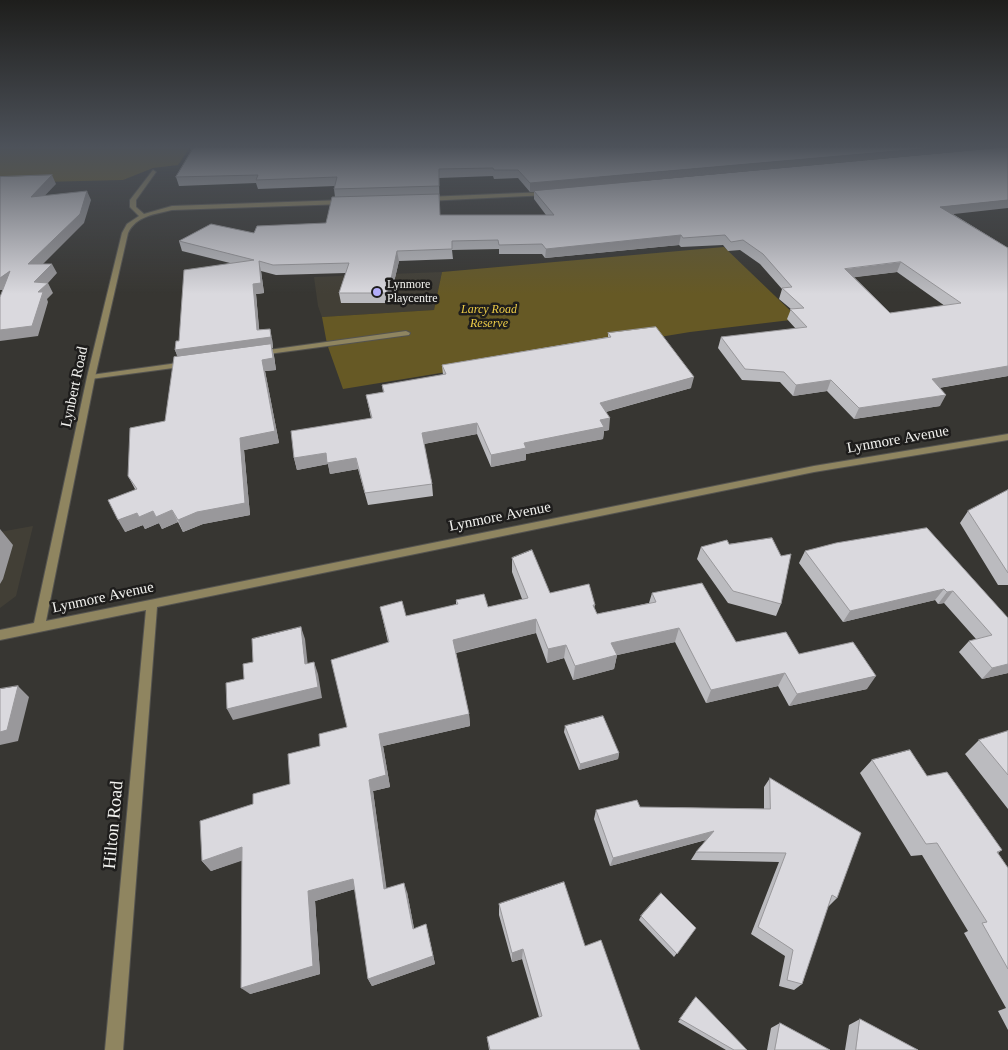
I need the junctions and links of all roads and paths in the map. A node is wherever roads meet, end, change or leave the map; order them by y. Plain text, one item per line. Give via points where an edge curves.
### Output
1 (136, 196) edge
2 (502, 196) edge
3 (421, 199) edge
4 (353, 202) edge
5 (143, 216) junction
6 (406, 333) dead end
7 (256, 354) edge
8 (198, 362) edge
9 (91, 377) junction
10 (1008, 436) edge
11 (152, 603) junction
12 (39, 627) junction
13 (0, 635) edge
14 (114, 1050) edge

1 - 5 street via 133,200 135,209
2 - 3 street
4 - 5 street via 187,207
5 - 9 street, Lynbert Road via 129,225 125,233
6 - 7 street
8 - 9 street
9 - 12 street, Lynbert Road
10 - 11 street, Lynmore Avenue via 805,471
11 - 12 street, Lynmore Avenue
11 - 14 street, Hilton Road
12 - 13 street, Lynmore Avenue

